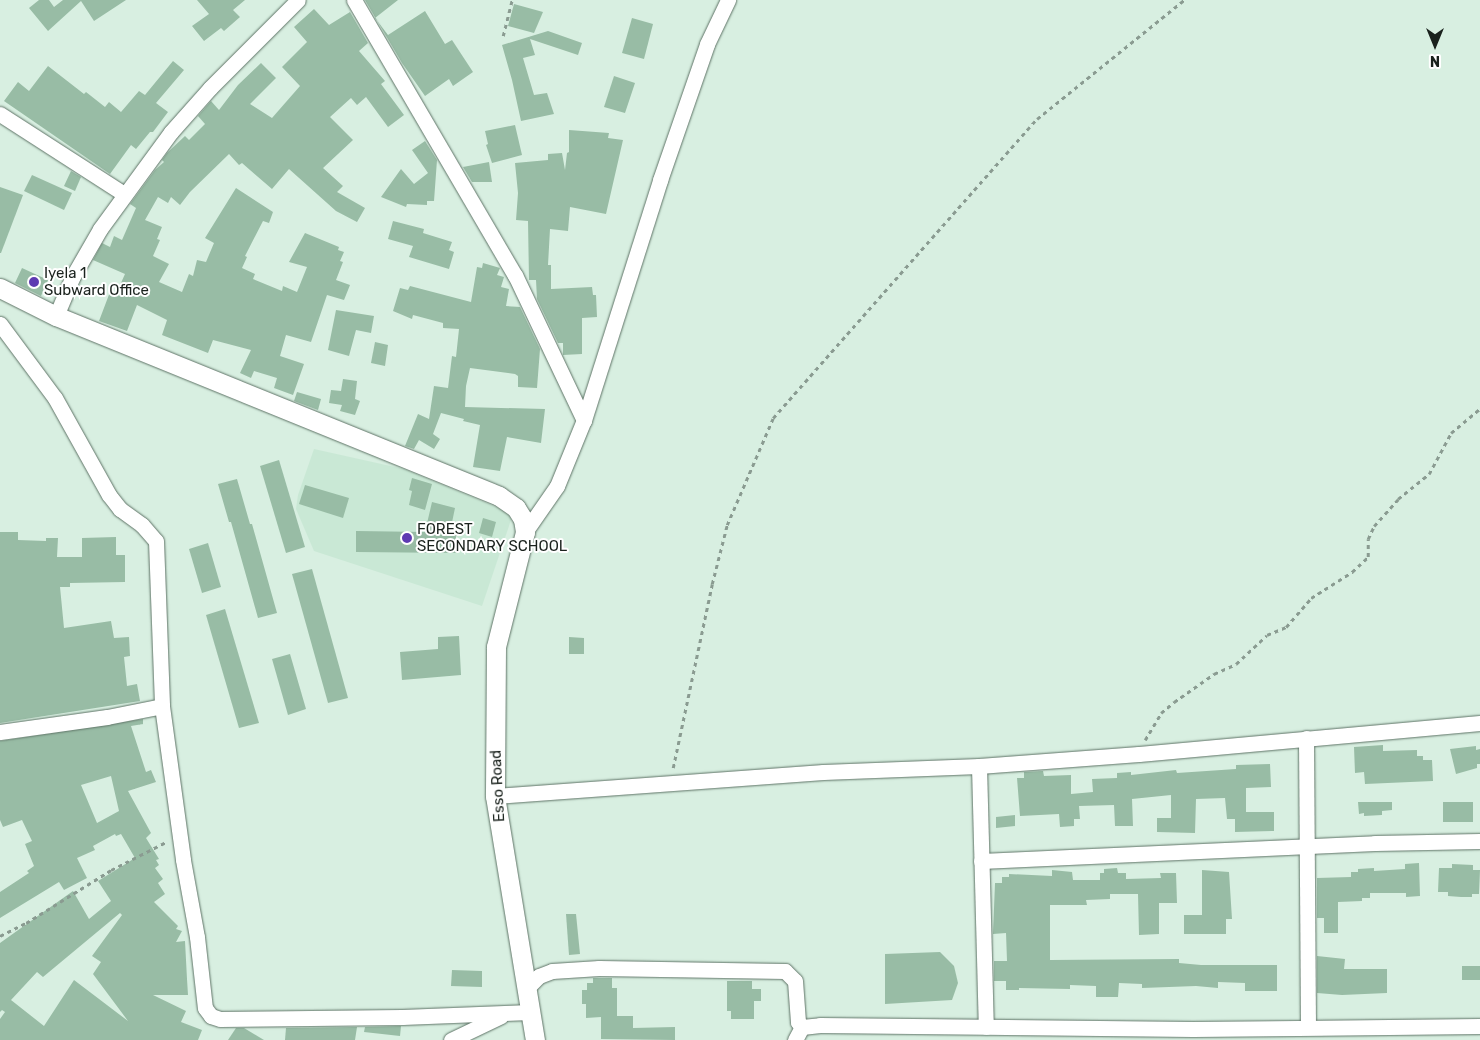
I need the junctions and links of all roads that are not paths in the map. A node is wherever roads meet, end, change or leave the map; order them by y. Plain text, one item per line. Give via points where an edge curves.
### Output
1 (298, 0) edge
2 (354, 0) edge
3 (728, 0) edge
4 (0, 114) edge
5 (124, 194) junction
6 (0, 288) edge
7 (56, 316) junction
8 (0, 324) edge
9 (584, 420) junction
10 (525, 532) junction
11 (162, 706) junction
12 (1480, 723) edge
13 (0, 732) edge
14 (1306, 738) junction
15 (979, 766) junction
16 (495, 796) junction
17 (1480, 841) edge
18 (1307, 847) junction
19 (981, 861) junction
20 (526, 989) junction
21 (530, 1012) junction
22 (508, 1013) junction
23 (1480, 1026) edge
24 (986, 1027) junction
25 (1308, 1027) junction
26 (799, 1034) edge
27 (1193, 1034) edge
28 (451, 1040) edge
29 (535, 1040) edge

1 - 5 street via 210,88 171,132
2 - 9 street via 516,275
3 - 9 street via 707,44 660,180
4 - 5 street
5 - 7 street via 73,276
6 - 7 street
7 - 10 street via 499,496 516,508 523,519
8 - 11 street via 55,398 109,495 156,541
9 - 10 street via 557,486
10 - 16 street, Esso Road via 496,647
11 - 13 street
11 - 22 street via 205,1008 211,1016 220,1019
12 - 14 street
14 - 15 street
14 - 18 street
15 - 16 street via 822,772
15 - 19 street
16 - 20 street, Esso Road
17 - 18 street
18 - 19 street
18 - 25 street
19 - 24 street
20 - 21 street, Esso Road
20 - 26 street via 539,976 552,970 785,971 795,981
21 - 22 street
21 - 29 street, Esso Road
22 - 28 street
23 - 25 street
24 - 26 street via 820,1025
24 - 27 street
25 - 27 street

